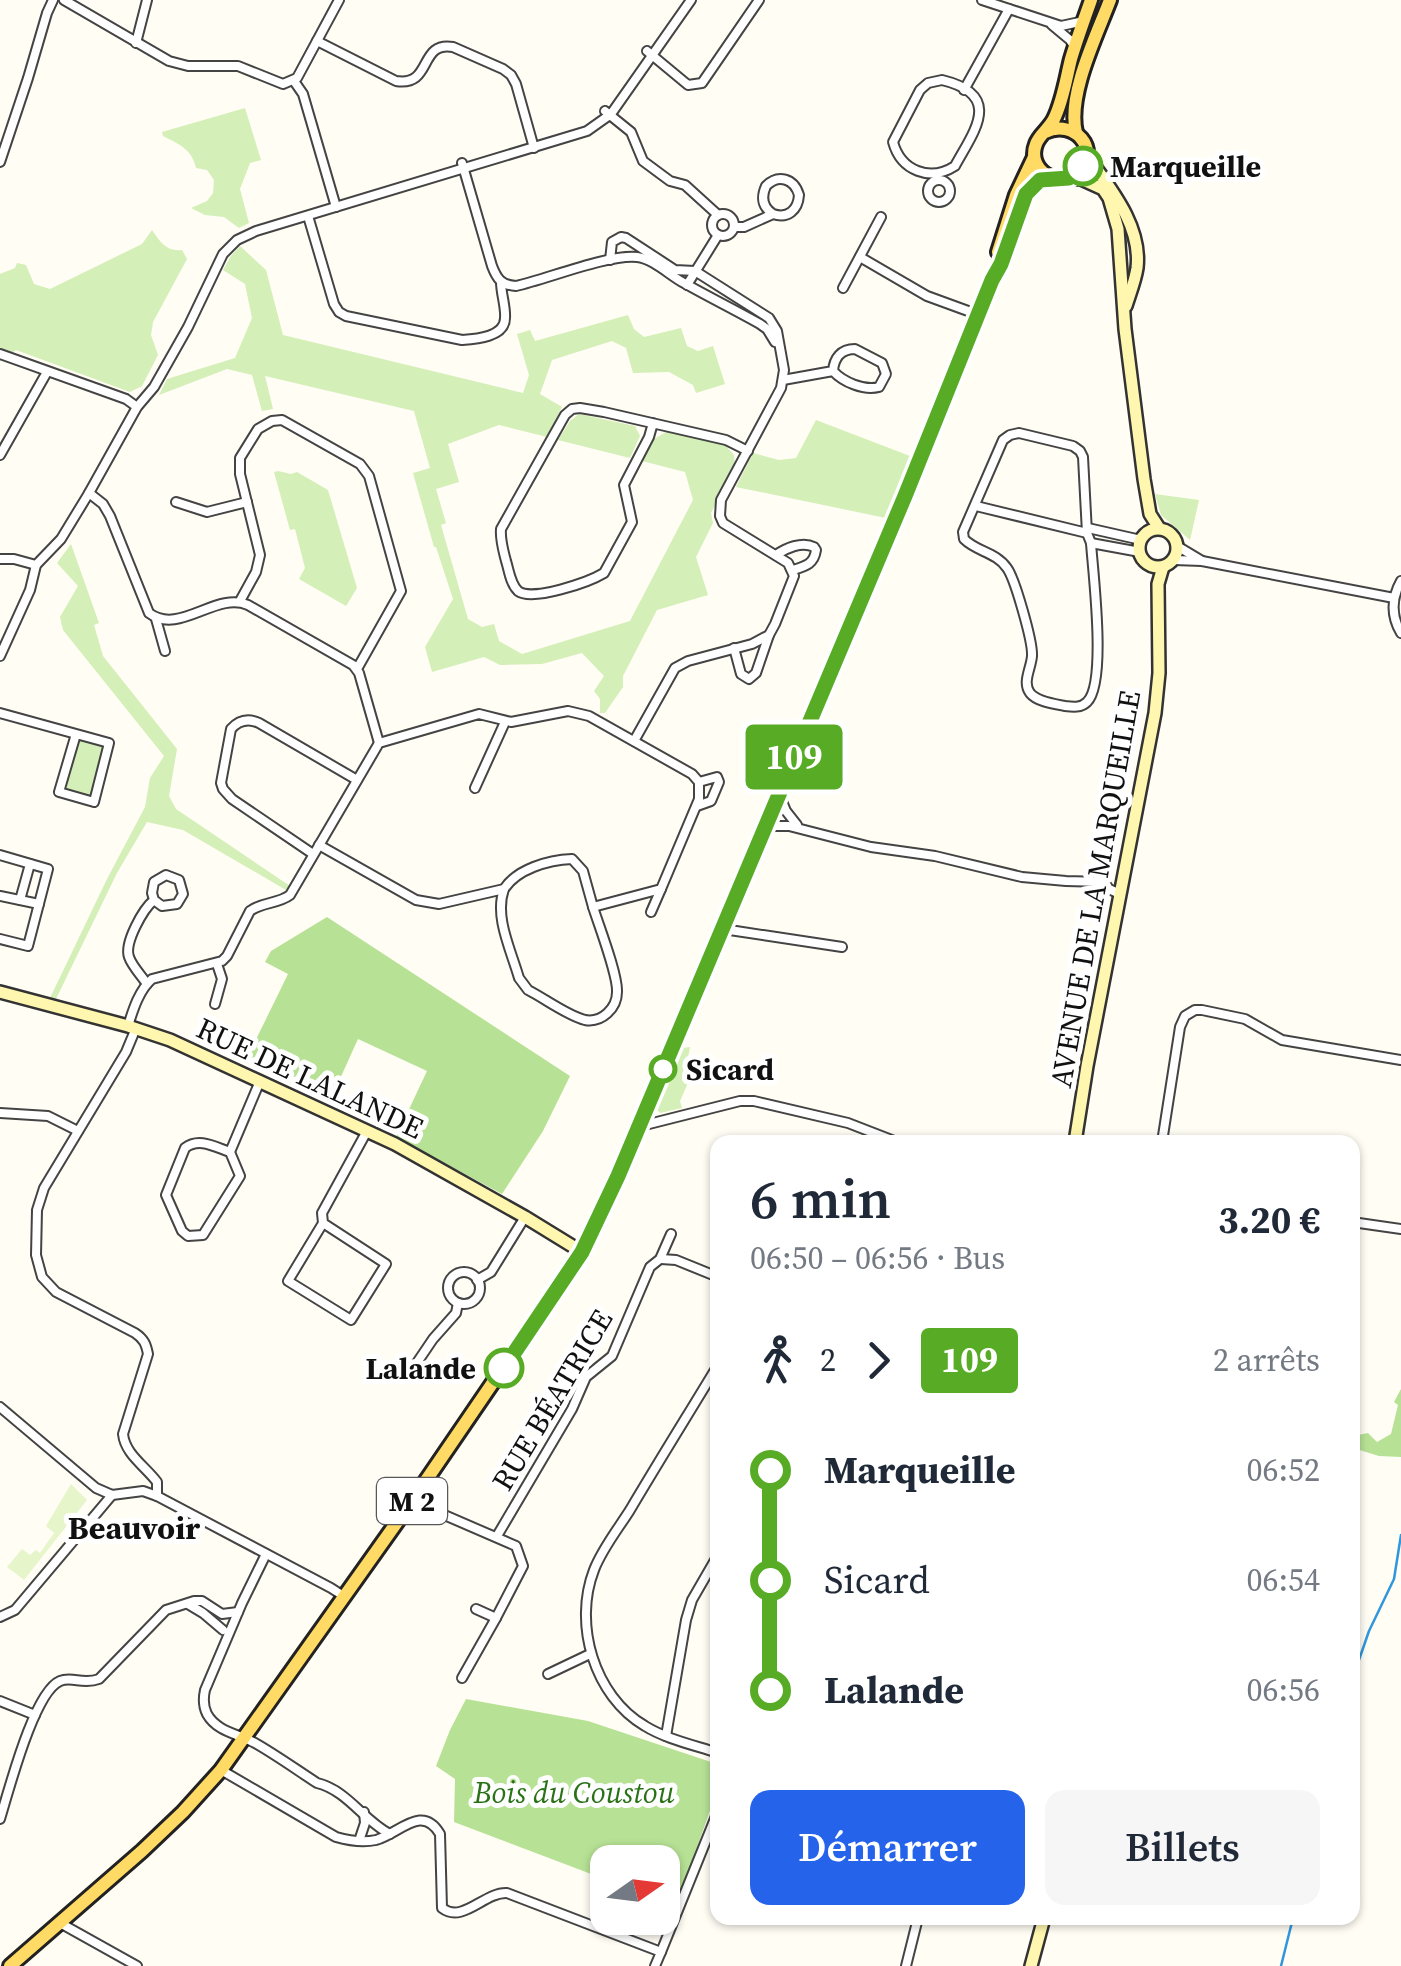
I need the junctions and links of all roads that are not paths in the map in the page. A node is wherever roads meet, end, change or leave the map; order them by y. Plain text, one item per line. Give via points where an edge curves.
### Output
1 (53, 0) edge
2 (64, 0) edge
3 (147, 0) edge
4 (339, 0) edge
5 (691, 0) edge
6 (759, 0) edge
7 (982, 0) edge
8 (1091, 0) edge
9 (1110, 0) edge
10 (1008, 9) junction
11 (1044, 20) junction
12 (1084, 20) junction
13 (317, 41) junction
14 (136, 43) junction
15 (1074, 47) junction
16 (649, 53) junction
17 (294, 80) junction
18 (964, 90) junction
19 (608, 113) junction
20 (1045, 132) junction
21 (1076, 133) junction
22 (534, 148) junction
23 (1086, 154) junction
24 (1034, 157) junction
25 (0, 162) edge
26 (462, 166) junction
27 (1050, 178) junction
28 (1069, 178) junction
29 (336, 207) junction
30 (772, 214) junction
31 (308, 216) junction
32 (718, 216) junction
33 (881, 217) dead end
34 (735, 227) junction
35 (718, 235) junction
36 (860, 256) junction
37 (610, 260) junction
38 (694, 270) junction
39 (992, 280) junction
40 (501, 282) junction
41 (687, 285) junction
42 (843, 288) dead end
43 (1125, 310) junction
44 (980, 315) junction
45 (0, 354) edge
46 (47, 372) junction
47 (834, 372) junction
48 (783, 375) junction
49 (137, 406) junction
50 (653, 424) junction
51 (748, 452) junction
52 (0, 455) edge
53 (90, 493) junction
54 (176, 502) dead end
55 (247, 502) junction
56 (976, 506) junction
57 (1088, 530) junction
58 (1147, 538) junction
59 (1091, 543) junction
60 (1177, 546) junction
61 (776, 555) junction
62 (0, 559) edge
63 (1202, 561) junction
64 (1168, 564) junction
65 (36, 565) junction
66 (1150, 565) junction
67 (793, 570) junction
68 (1401, 581) edge
69 (1158, 584) junction
70 (1394, 598) junction
71 (240, 602) junction
72 (156, 619) junction
73 (1401, 634) edge
74 (768, 635) junction
75 (734, 648) junction
76 (165, 652) dead end
77 (0, 656) edge
78 (356, 669) junction
79 (0, 713) edge
80 (505, 722) junction
81 (76, 734) junction
82 (634, 741) junction
83 (379, 743) junction
84 (357, 780) junction
85 (699, 782) junction
86 (475, 788) dead end
87 (778, 794) junction
88 (696, 806) junction
89 (800, 828) junction
90 (764, 830) junction
91 (319, 845) junction
92 (314, 854) junction
93 (0, 855) edge
94 (30, 864) junction
95 (1125, 872) junction
96 (1104, 882) junction
97 (504, 889) junction
98 (662, 889) junction
99 (1120, 894) junction
100 (0, 896) edge
101 (20, 900) junction
102 (154, 900) junction
103 (39, 904) junction
104 (593, 907) junction
105 (651, 912) dead end
106 (722, 928) junction
107 (0, 939) edge
108 (842, 947) dead end
109 (217, 964) junction
110 (146, 984) junction
111 (0, 992) edge
112 (214, 1004) dead end
113 (132, 1027) junction
114 (1401, 1060) edge
115 (260, 1082) junction
116 (0, 1112) edge
117 (639, 1126) junction
118 (78, 1131) junction
119 (368, 1131) junction
120 (875, 1132) junction
121 (873, 1135) edge
122 (881, 1135) edge
123 (1075, 1135) edge
124 (1163, 1135) edge
125 (230, 1152) junction
126 (525, 1217) junction
127 (1360, 1223) edge
128 (323, 1224) junction
129 (1401, 1229) edge
130 (671, 1234) dead end
131 (582, 1252) junction
132 (660, 1259) junction
133 (710, 1274) edge
134 (477, 1280) junction
135 (458, 1302) junction
136 (412, 1370) dead end
137 (710, 1377) edge
138 (0, 1408) edge
139 (149, 1472) junction
140 (143, 1491) junction
141 (112, 1495) junction
142 (157, 1496) junction
143 (412, 1501) junction
144 (497, 1536) junction
145 (266, 1554) junction
146 (710, 1569) edge
147 (344, 1597) junction
148 (188, 1604) junction
149 (476, 1609) dead end
150 (238, 1612) junction
151 (222, 1614) junction
152 (0, 1617) edge
153 (496, 1618) junction
154 (222, 1630) junction
155 (224, 1644) junction
156 (590, 1654) junction
157 (548, 1674) dead end
158 (462, 1678) dead end
159 (0, 1701) edge
160 (35, 1715) junction
161 (666, 1736) junction
162 (246, 1739) junction
163 (710, 1750) edge
164 (221, 1770) junction
165 (364, 1812) junction
166 (0, 1819) edge
167 (710, 1831) edge
168 (391, 1834) junction
169 (359, 1842) junction
170 (60, 1924) junction
171 (916, 1925) edge
172 (1042, 1925) edge
173 (661, 1952) junction
174 (10, 1966) edge
175 (137, 1966) edge
176 (655, 1966) edge
177 (906, 1966) edge
178 (1032, 1966) edge

1 - 25 street
2 - 14 street
3 - 14 street
4 - 13 street
5 - 16 street
6 - 16 street via 702,84 688,84
7 - 10 street
8 - 12 main road
9 - 21 main road via 1076,92
10 - 11 street
10 - 18 street
11 - 12 street via 1061,26
11 - 15 street
12 - 15 main road
13 - 17 street
13 - 22 street via 404,82 417,77 444,45 503,69 516,84
14 - 17 street via 178,64 238,66 279,83
15 - 20 main road
16 - 19 street
17 - 29 street
18 - 18 street via 976,100 980,121 954,166 939,178 900,160 892,142 924,86 942,80
19 - 22 street via 587,131
19 - 32 street via 631,132 643,161 685,185
20 - 21 main road via 1061,127
20 - 24 main road
21 - 23 main road
22 - 26 street
23 - 28 main road
23 - 43 street via 1122,207 1135,240 1137,268
24 - 27 main road
24 - 39 main road, M 2 via 1011,208
26 - 29 street
26 - 40 street
27 - 28 main road
27 - 39 main road, M 2 via 1026,194
28 - 43 street via 1092,183 1109,198
29 - 31 street
30 - 30 street via 785,216 796,208 800,195 788,180 766,186 762,200
30 - 34 street
31 - 40 street via 334,304 346,316 473,340 506,321
31 - 49 street via 247,234 228,248 175,352
32 - 34 street via 728,215
32 - 35 street via 712,225
33 - 36 street
34 - 35 street
35 - 38 street
36 - 42 street
36 - 44 street via 927,296
37 - 38 street via 612,242 621,237 675,270
37 - 40 street via 516,286
37 - 41 street via 646,259
38 - 41 street
38 - 48 street via 769,318
39 - 44 main road, M 2
41 - 48 street via 768,329
43 - 58 street via 1150,514
44 - 87 main road, M 2
45 - 46 street
46 - 49 street
46 - 52 street
47 - 47 street via 872,389 886,374 882,363 855,349 837,357
47 - 48 street
48 - 51 street
49 - 53 street
50 - 50 street via 580,408 565,415 501,529 518,590 540,594 604,573 630,530 624,485
50 - 51 street via 726,440
51 - 61 street via 721,500 720,516
53 - 65 street
53 - 72 street via 110,516
54 - 55 street via 208,512
55 - 71 street via 260,563
55 - 78 street via 240,458 258,428 272,421 290,424 366,469 401,591
56 - 57 street
56 - 57 street via 1003,440 1019,434 1080,450
56 - 59 street via 964,539 1009,570 1030,638 1026,681 1036,699 1071,707 1091,697 1098,658
57 - 58 street
57 - 59 street
58 - 59 street
58 - 60 street via 1171,533
58 - 66 street, AVENUE DE LA MARQUEILLE
60 - 63 street
60 - 64 street, AVENUE DE LA MARQUEILLE
61 - 67 street
61 - 67 street via 814,546 813,561
62 - 65 street
63 - 64 street
63 - 70 street
64 - 66 street
64 - 69 street, AVENUE DE LA MARQUEILLE
65 - 77 street
66 - 69 street, AVENUE DE LA MARQUEILLE
67 - 74 street
68 - 70 street
69 - 95 street, AVENUE DE LA MARQUEILLE via 1156,702
70 - 73 street
71 - 72 street
71 - 78 street
72 - 76 street
74 - 75 street
74 - 75 street via 749,680
75 - 82 street via 675,668
78 - 83 street
79 - 81 street
80 - 82 street via 578,712
80 - 83 street via 479,714
80 - 86 street
81 - 81 street via 109,743 94,802 59,792
82 - 85 street
83 - 84 street
84 - 91 street
84 - 92 street via 252,720 230,729 223,789
85 - 88 street
85 - 88 street via 719,782 711,802
87 - 89 street
87 - 90 main road, M 2
88 - 98 street
89 - 90 street
89 - 96 street via 1022,877
90 - 106 main road, M 2
91 - 92 street
91 - 97 street via 423,903
92 - 109 street via 290,895 250,911
93 - 94 street
94 - 101 street
94 - 103 street via 48,869
95 - 96 street
95 - 99 street, AVENUE DE LA MARQUEILLE
96 - 99 street
97 - 104 street via 524,870 572,859 584,871
97 - 104 street via 501,915 522,984 582,1020 607,1014 617,991
98 - 104 street
98 - 105 street
99 - 123 street, AVENUE DE LA MARQUEILLE
100 - 101 street
101 - 103 street
102 - 102 street via 176,904 183,894 179,880 158,878
102 - 110 street via 127,946
103 - 107 street via 28,946
106 - 108 street
106 - 117 main road, M 2
109 - 110 street
109 - 112 street via 222,979
110 - 113 street
111 - 113 street, RUE DE LALANDE
113 - 115 street, RUE DE LALANDE
113 - 118 street via 126,1052
114 - 124 street via 1282,1040 1245,1019 1195,1010 1180,1027
115 - 119 street, RUE DE LALANDE
115 - 125 street
116 - 118 street via 48,1116
117 - 120 street via 740,1101
117 - 131 main road, M 2
118 - 139 street via 36,1210 36,1255 42,1278 56,1292 143,1338 148,1354 123,1434 129,1452
119 - 126 street, RUE DE LALANDE
119 - 128 street via 322,1212
120 - 121 street
120 - 122 street
125 - 125 street via 199,1142 185,1148 166,1195 188,1236 203,1235 240,1176
126 - 131 street, RUE DE LALANDE
126 - 134 street via 491,1272
127 - 129 street
128 - 128 street via 288,1281 351,1320 386,1264
130 - 132 street, RUE BÉATRICE
131 - 143 main road, M 2
132 - 133 street
132 - 144 street, RUE BÉATRICE via 650,1267 612,1356 586,1377
134 - 135 street via 475,1299
134 - 135 street via 464,1272 452,1276 449,1294
135 - 136 street
137 - 156 street via 594,1569 586,1619
138 - 141 street
139 - 140 street
139 - 142 street
140 - 141 street
140 - 142 street
141 - 152 street via 15,1610
142 - 145 street
143 - 144 street, RUE BÉATRICE
143 - 147 main road, M 2
144 - 153 street via 516,1546 523,1566
145 - 147 street
145 - 150 street
146 - 161 street via 686,1620
147 - 162 main road, M 2
148 - 151 street via 202,1601
148 - 154 street
148 - 160 street via 166,1610 99,1679 60,1681
149 - 153 street
150 - 151 street
150 - 155 street
151 - 154 street
153 - 158 street
154 - 155 street
155 - 162 street via 205,1690 205,1709 215,1723
156 - 157 street
156 - 161 street via 620,1704
159 - 160 street
160 - 166 street
161 - 163 street
162 - 164 main road, M 2
162 - 165 street
164 - 169 street via 336,1836
164 - 170 main road, M 2
165 - 168 street
165 - 169 street
167 - 173 street
168 - 169 street
168 - 173 street via 417,1820 438,1828 442,1908 450,1914 508,1893
170 - 174 main road, M 2
170 - 175 street
171 - 177 street
172 - 178 street
173 - 176 street

